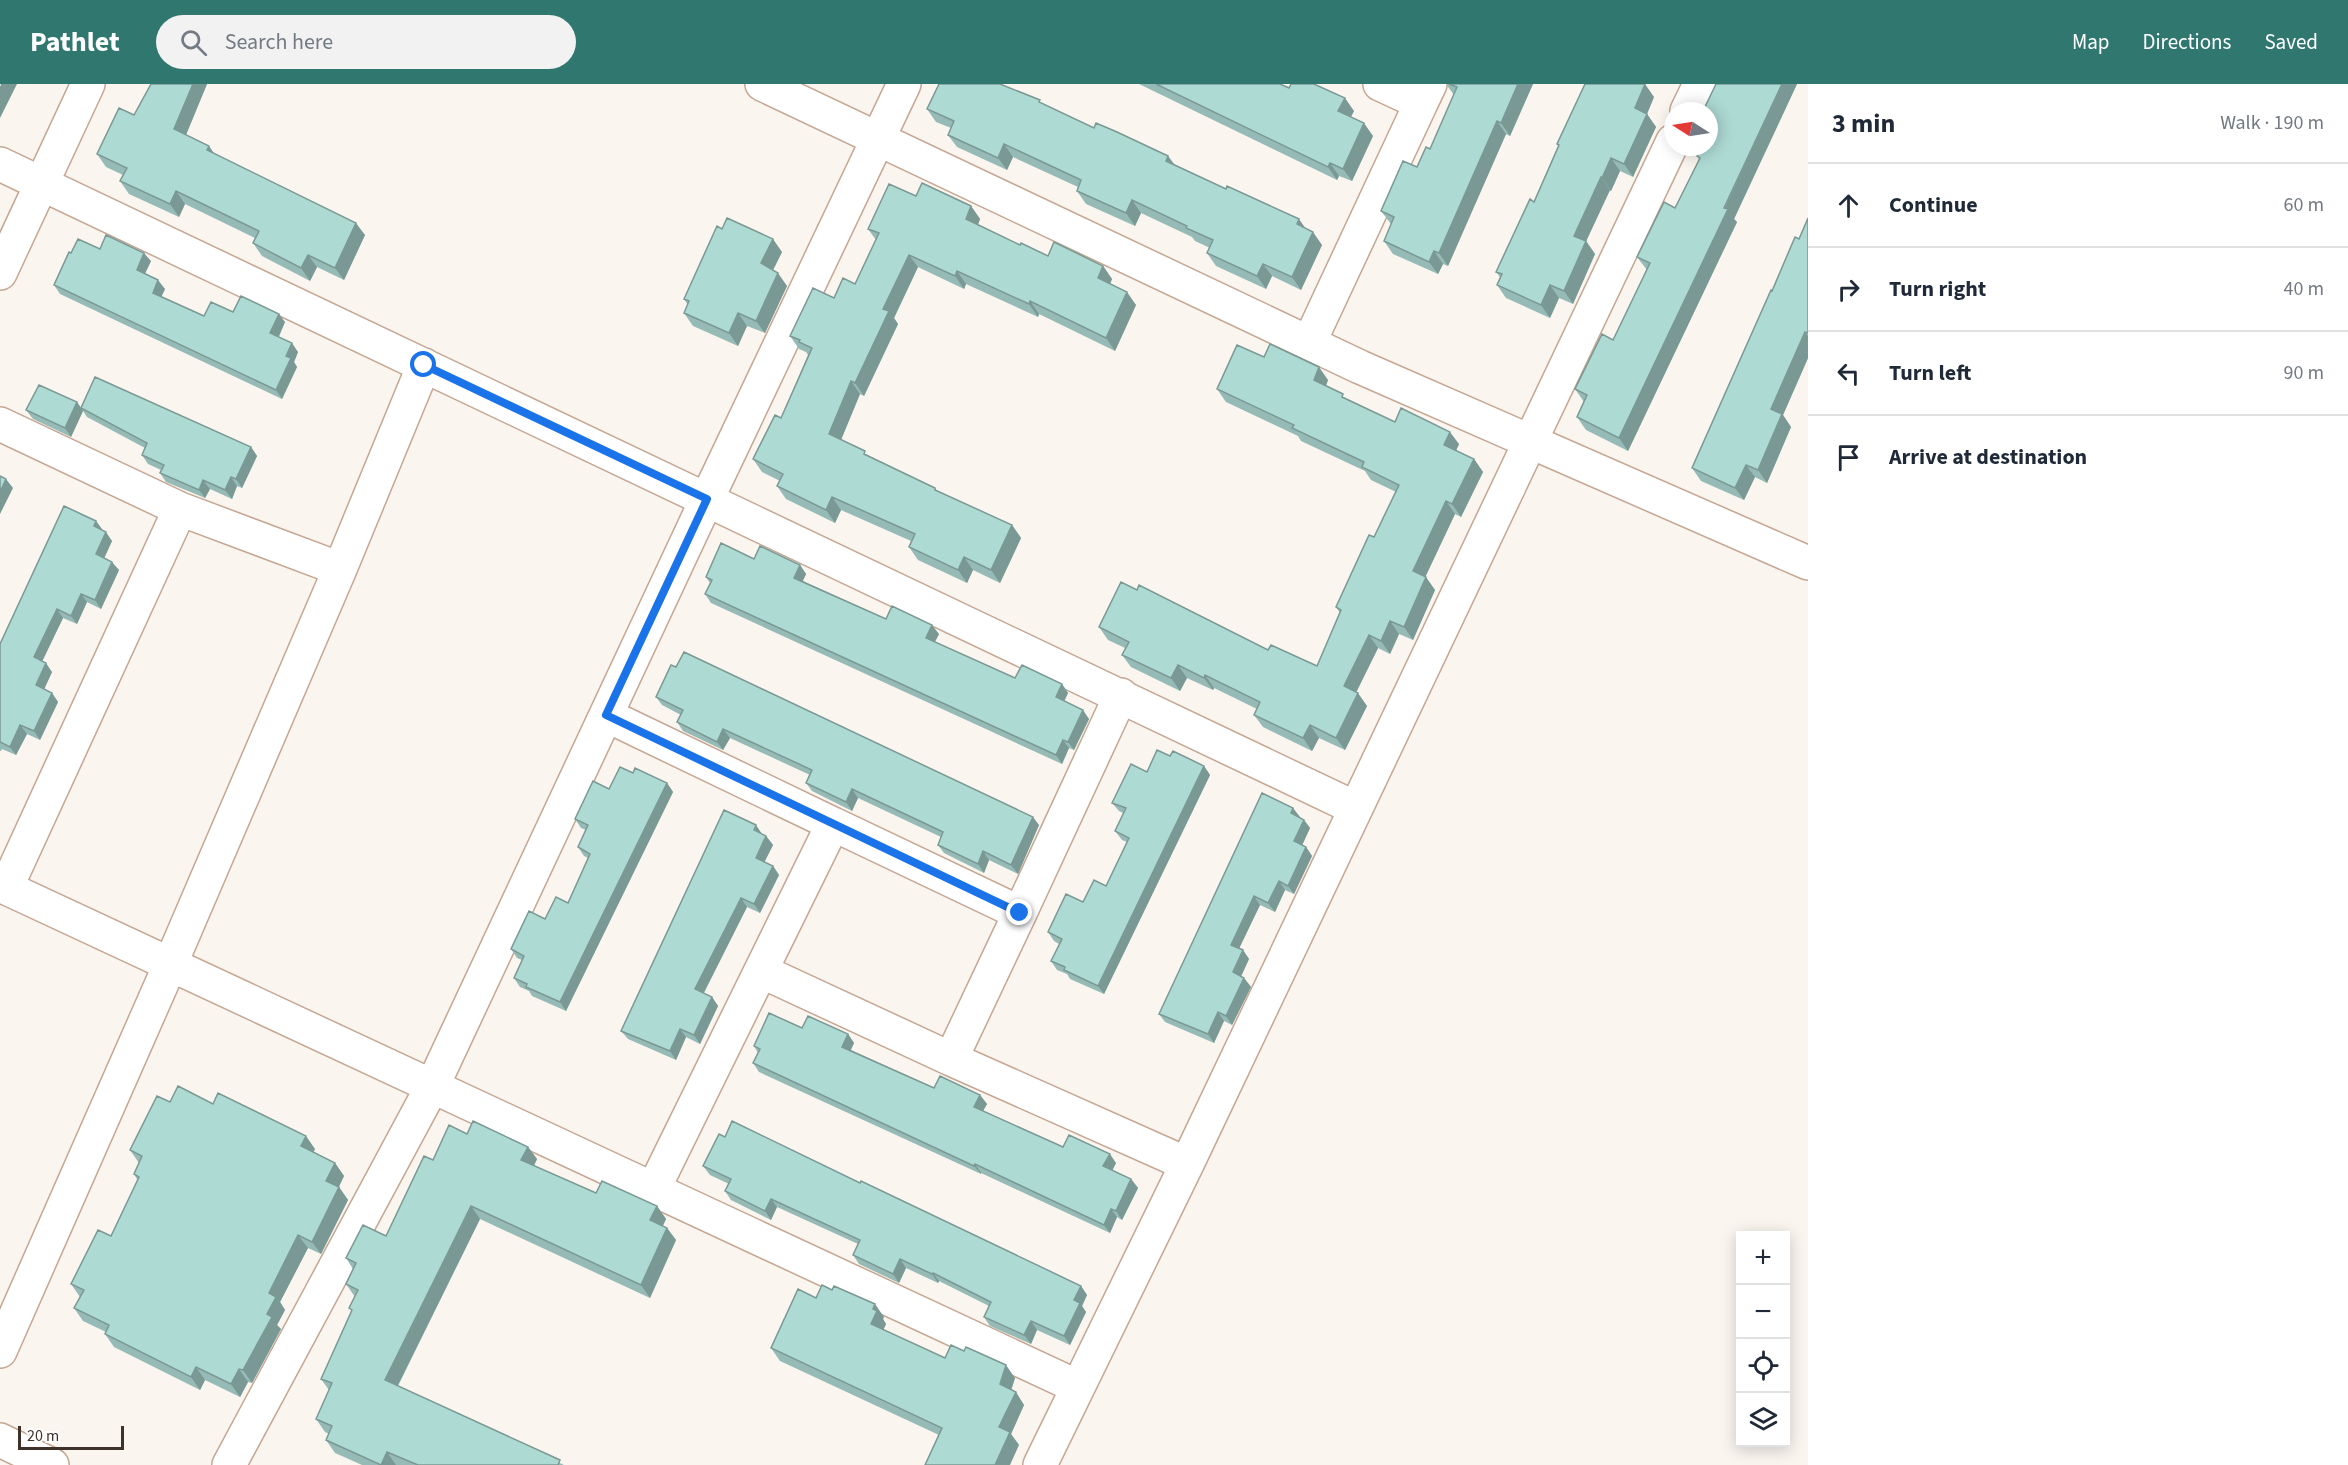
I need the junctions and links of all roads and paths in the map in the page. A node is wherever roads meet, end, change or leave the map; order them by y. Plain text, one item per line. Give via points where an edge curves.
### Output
1 (88, 84) edge
2 (762, 84) edge
3 (904, 84) edge
4 (1380, 84) edge
5 (1700, 84) edge
6 (1426, 94) edge
7 (1691, 102) edge
8 (878, 139) junction
9 (1666, 156) edge
10 (0, 164) edge
11 (42, 184) junction
12 (0, 273) edge
13 (1309, 343) junction
14 (424, 365) junction
15 (0, 424) edge
16 (1530, 443) junction
17 (707, 499) junction
18 (180, 509) junction
19 (1808, 563) edge
20 (340, 569) junction
21 (1121, 695) junction
22 (606, 715) junction
23 (1355, 808) junction
24 (833, 824) junction
25 (3, 887) edge
26 (1020, 913) junction
27 (170, 965) junction
28 (761, 971) junction
29 (951, 1059) junction
30 (432, 1087) junction
31 (1187, 1164) junction
32 (653, 1190) junction
33 (0, 1351) edge
34 (1078, 1388) junction
35 (0, 1440) edge
36 (52, 1465) edge
37 (229, 1465) edge
38 (1040, 1465) edge

1 - 11 street
2 - 8 street
3 - 8 street
4 - 6 street
5 - 7 street
6 - 13 street
8 - 13 street
8 - 17 street
9 - 16 street
10 - 11 street
11 - 12 street
11 - 14 street
13 - 16 street
14 - 17 street
14 - 20 street
15 - 18 street
16 - 19 street
16 - 23 street
17 - 21 street
17 - 22 street
18 - 20 street
18 - 25 street
20 - 27 street
21 - 23 street
21 - 26 street
22 - 24 street
22 - 30 street
23 - 31 street
24 - 26 street
24 - 28 street
25 - 27 street
26 - 29 street
27 - 30 street
27 - 33 street
28 - 29 street
28 - 32 street
29 - 31 street
30 - 32 street
30 - 37 street
31 - 34 street
32 - 34 street
34 - 38 street
35 - 36 street

